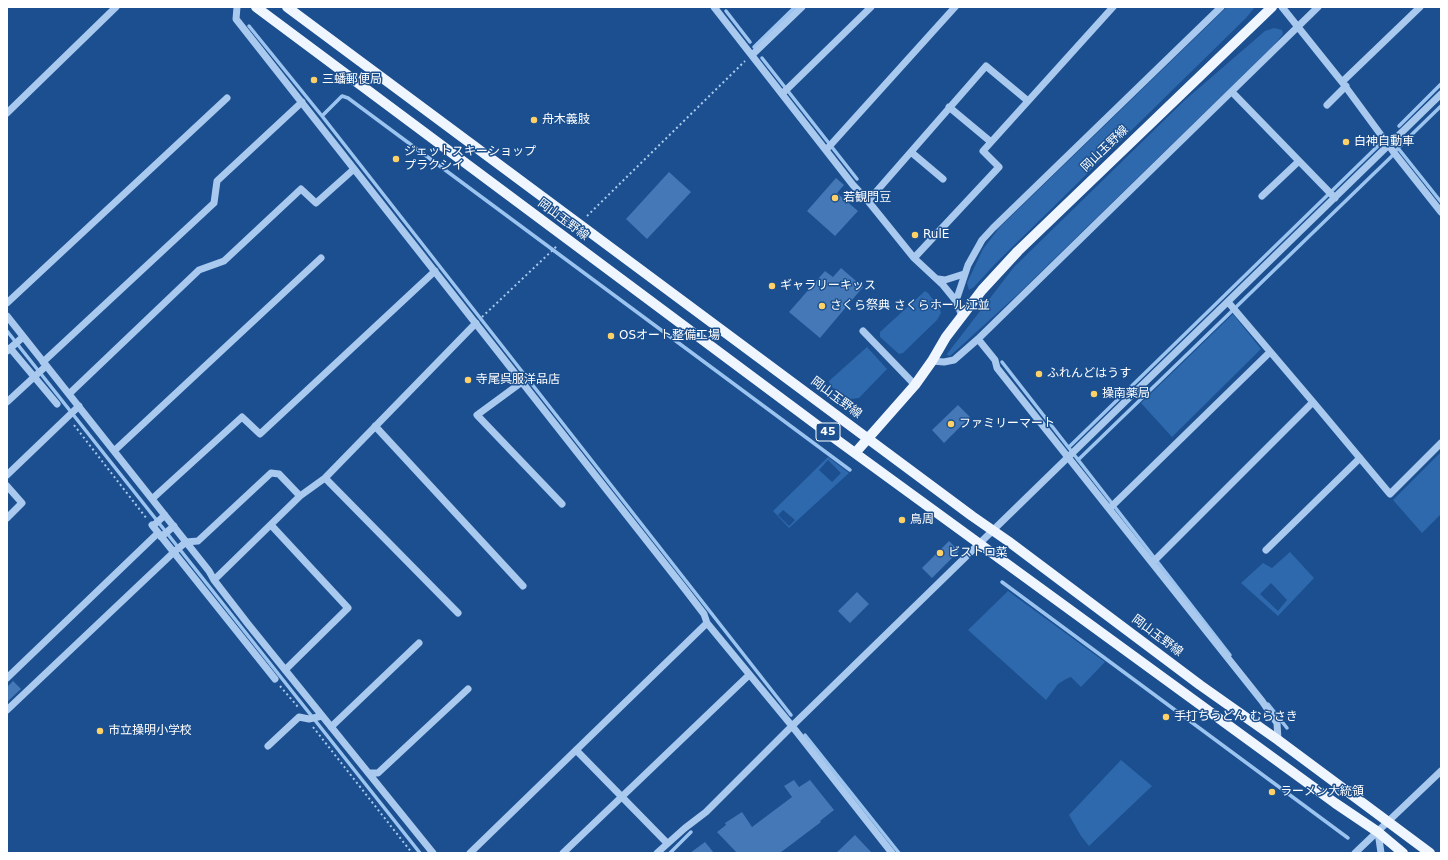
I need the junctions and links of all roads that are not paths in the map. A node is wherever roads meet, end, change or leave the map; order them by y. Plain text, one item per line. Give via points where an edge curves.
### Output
1 (116, 7) edge
2 (237, 7) edge
3 (256, 7) edge
4 (286, 7) edge
5 (802, 7) edge
6 (871, 7) edge
7 (955, 7) edge
8 (1113, 7) edge
9 (1220, 7) edge
10 (1272, 7) edge
11 (1282, 7) edge
12 (1318, 7) edge
13 (1420, 7) edge
14 (715, 8) edge
15 (1297, 28) junction
16 (752, 56) junction
17 (1344, 84) junction
18 (1232, 92) junction
19 (783, 93) junction
20 (1441, 94) edge
21 (226, 98) dead end
22 (1028, 101) junction
23 (302, 102) junction
24 (1327, 106) dead end
25 (950, 107) junction
26 (7, 113) edge
27 (991, 142) junction
28 (827, 149) junction
29 (1393, 150) junction
30 (911, 152) junction
31 (1299, 161) junction
32 (354, 169) junction
33 (943, 179) dead end
34 (1262, 196) dead end
35 (1334, 197) junction
36 (868, 201) junction
37 (1441, 212) edge
38 (321, 258) dead end
39 (914, 258) junction
40 (435, 271) junction
41 (964, 274) junction
42 (937, 279) junction
43 (956, 301) junction
44 (7, 303) edge
45 (1232, 306) junction
46 (7, 316) edge
47 (962, 316) junction
48 (476, 323) junction
49 (863, 331) dead end
50 (22, 338) junction
51 (978, 339) junction
52 (10, 348) edge
53 (1270, 352) junction
54 (932, 361) junction
55 (44, 365) junction
56 (35, 375) junction
57 (522, 382) junction
58 (915, 385) junction
59 (69, 394) junction
60 (7, 402) edge
61 (1313, 402) junction
62 (57, 404) dead end
63 (72, 412) junction
64 (375, 426) junction
65 (868, 439) junction
66 (1441, 443) edge
67 (114, 451) junction
68 (856, 452) junction
69 (1072, 455) junction
70 (1360, 458) junction
71 (7, 475) edge
72 (325, 478) junction
73 (7, 486) edge
74 (300, 496) junction
75 (152, 499) junction
76 (562, 504) dead end
77 (1113, 506) junction
78 (163, 517) junction
79 (7, 518) edge
80 (271, 525) junction
81 (172, 528) junction
82 (994, 531) junction
83 (161, 535) junction
84 (184, 544) junction
85 (981, 544) junction
86 (1266, 550) dead end
87 (175, 551) junction
88 (1155, 560) junction
89 (214, 580) junction
90 (523, 586) dead end
91 (458, 613) dead end
92 (707, 623) junction
93 (419, 643) dead end
94 (285, 670) junction
95 (749, 674) junction
96 (7, 678) edge
97 (275, 679) road end
98 (468, 689) dead end
99 (7, 710) edge
100 (320, 716) junction
101 (331, 726) junction
102 (792, 726) junction
103 (1278, 740) junction
104 (268, 746) dead end
105 (576, 750) junction
106 (1441, 771) edge
107 (369, 773) junction
108 (622, 797) junction
109 (1389, 821) junction
110 (1378, 832) junction
111 (666, 843) junction
112 (433, 853) edge
113 (470, 853) edge
114 (563, 853) edge
115 (657, 853) edge
116 (892, 853) edge
117 (1355, 853) edge
118 (1381, 853) edge
119 (1403, 853) edge
120 (1430, 853) edge

1 - 26 street
2 - 23 street via 236,19
3 - 68 main road, 岡山玉野線 / 45
4 - 65 main road, 岡山玉野線 / 45
5 - 16 street
6 - 19 street
7 - 28 street
8 - 22 street
9 - 41 street via 993,228 982,240
10 - 47 main road, 岡山玉野線 via 1018,251
11 - 15 street
12 - 15 street
13 - 17 street
14 - 16 street
15 - 17 street
15 - 18 street
16 - 19 street
17 - 24 street
17 - 29 street
18 - 31 street
18 - 51 street
19 - 28 street
20 - 29 street
21 - 44 street
22 - 25 street via 986,66
22 - 27 street
23 - 32 street
23 - 55 street via 217,181 214,203
25 - 27 street
25 - 30 street
27 - 39 street via 983,151 999,167
28 - 36 street
29 - 35 street
29 - 37 street
30 - 33 street
30 - 36 street
31 - 34 street
31 - 35 street
32 - 40 street
32 - 59 street via 316,203 301,189 224,261 198,270
35 - 45 street
36 - 39 street
38 - 67 street
39 - 42 street
40 - 48 street
40 - 75 street via 260,434 242,417
41 - 42 street via 945,280
41 - 43 street
42 - 43 street
43 - 47 street
45 - 53 street
45 - 69 street
46 - 50 street
47 - 54 main road, 岡山玉野線
48 - 57 street
48 - 64 street
49 - 58 street
50 - 52 street
50 - 55 street
51 - 54 street via 954,360
51 - 69 street via 995,360 997,368
52 - 56 street
53 - 61 street
53 - 77 street
54 - 58 main road, 岡山玉野線
55 - 56 street
55 - 59 street
56 - 60 street
56 - 62 street
57 - 76 street via 476,415
57 - 92 street via 704,614
58 - 65 main road, 岡山玉野線
59 - 63 street
61 - 70 street
61 - 88 street
63 - 67 street
63 - 71 street
64 - 72 street
64 - 90 street
65 - 68 main road, 岡山玉野線
65 - 82 main road, 岡山玉野線 / 45
66 - 70 street via 1390,494
67 - 75 street
68 - 85 main road, 岡山玉野線 / 45
69 - 77 street
69 - 82 street
70 - 86 street
72 - 74 street
72 - 91 street
73 - 79 street via 22,503
74 - 80 street
74 - 84 street via 279,474 271,473 198,541
75 - 78 street
77 - 88 street
78 - 81 street
78 - 83 street via 153,525
80 - 89 street
80 - 94 street via 348,608
81 - 83 street
81 - 84 street
82 - 85 street
82 - 103 main road, 岡山玉野線 / 45
83 - 87 street
83 - 96 street
84 - 87 street
84 - 89 street via 210,571
85 - 102 street
85 - 110 main road, 岡山玉野線 / 45
87 - 97 street
87 - 99 street
88 - 103 street via 1277,723
89 - 94 street
92 - 95 street
92 - 105 street
93 - 101 street
94 - 100 street
95 - 102 street
95 - 108 street
98 - 107 street via 378,773
100 - 101 street
100 - 104 street via 299,717
101 - 107 street
102 - 111 street via 706,812
102 - 116 street
103 - 109 main road, 岡山玉野線 / 45
105 - 108 street
105 - 113 street
106 - 109 street
107 - 112 street
108 - 111 street
108 - 114 street
109 - 110 street
109 - 120 main road, 岡山玉野線 / 45
110 - 117 street
110 - 118 street
110 - 119 main road, 岡山玉野線 / 45
111 - 115 street

